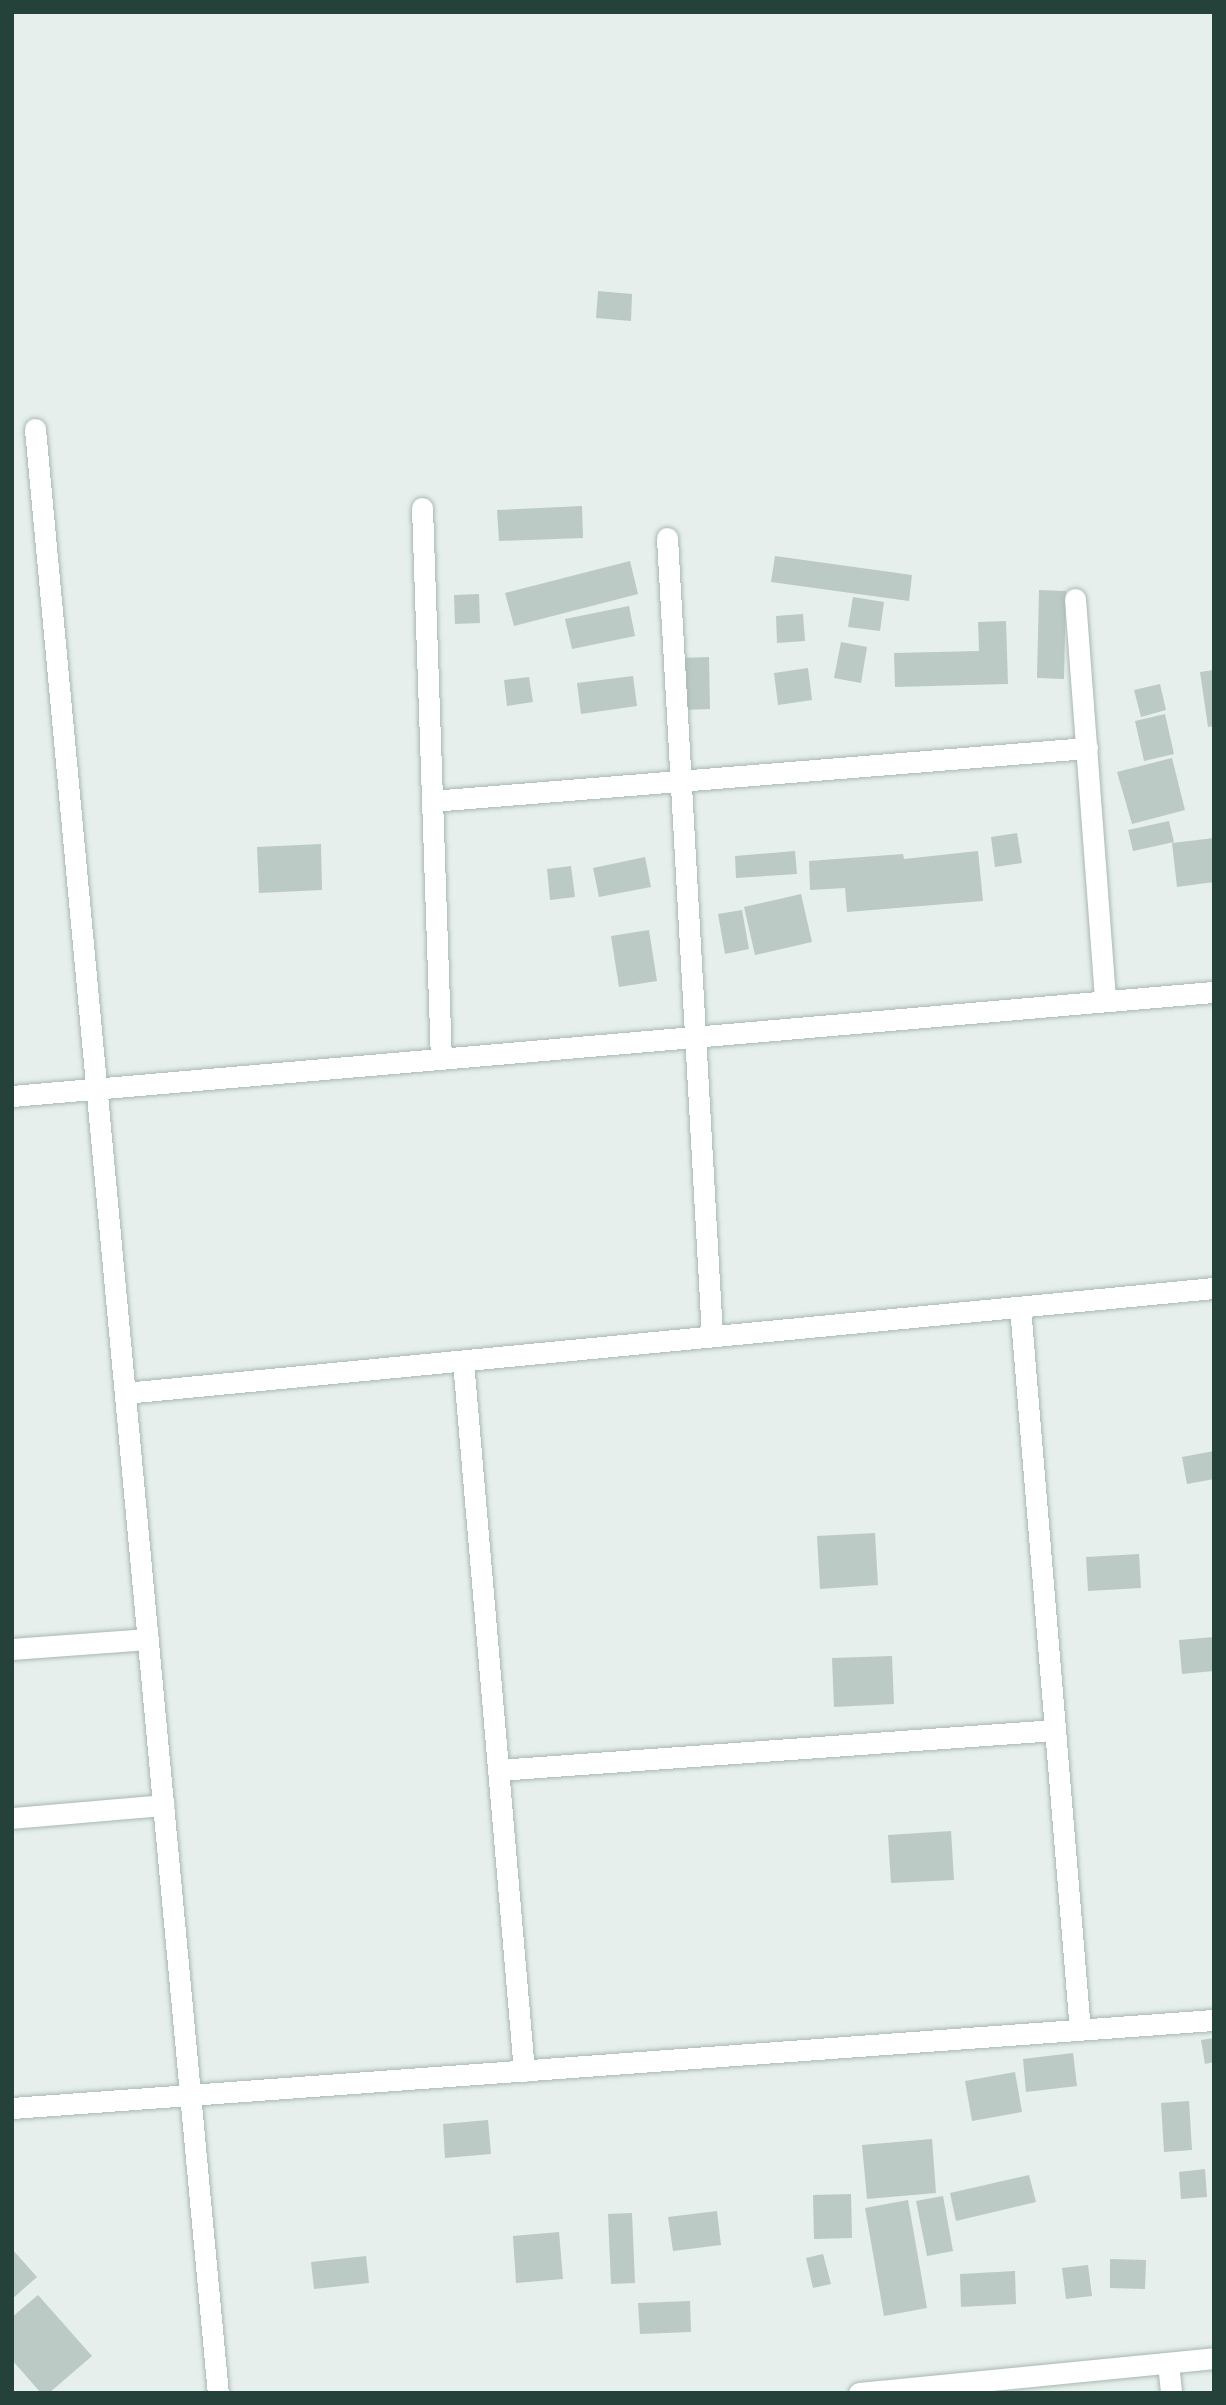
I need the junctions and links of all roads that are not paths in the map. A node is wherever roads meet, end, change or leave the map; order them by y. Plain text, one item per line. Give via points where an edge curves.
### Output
1 (34, 429) dead end
2 (422, 508) dead end
3 (667, 538) dead end
4 (1075, 599) dead end
5 (1087, 748) junction
6 (680, 781) junction
7 (432, 801) junction
8 (1214, 992) edge
9 (1105, 1001) junction
10 (695, 1037) junction
11 (441, 1059) junction
12 (96, 1088) junction
13 (12, 1096) edge
14 (1214, 1288) edge
15 (1020, 1307) junction
16 (712, 1336) junction
17 (463, 1361) junction
18 (125, 1393) junction
19 (148, 1639) junction
20 (12, 1649) edge
21 (1055, 1730) junction
22 (498, 1770) junction
23 (163, 1805) junction
24 (12, 1818) edge
25 (1214, 2020) edge
26 (1080, 2030) junction
27 (524, 2071) junction
28 (190, 2095) junction
29 (12, 2108) edge
30 (1214, 2358) edge
31 (1168, 2362) junction
32 (218, 2393) edge
33 (859, 2393) edge
34 (1171, 2393) edge

1 - 12 street
2 - 7 street
3 - 6 street
4 - 5 street
5 - 6 street
5 - 9 street
6 - 7 street
6 - 10 street
7 - 11 street
8 - 9 street
9 - 10 street
10 - 11 street
10 - 16 street
11 - 12 street
12 - 13 street
12 - 18 street
14 - 15 street
15 - 16 street
15 - 21 street
16 - 17 street
17 - 18 street
17 - 22 street
18 - 19 street
19 - 20 street
19 - 23 street
21 - 22 street
21 - 26 street
22 - 27 street
23 - 24 street
23 - 28 street
25 - 26 street
26 - 27 street
27 - 28 street
28 - 29 street
28 - 32 street
30 - 31 street
31 - 33 street
31 - 34 street

